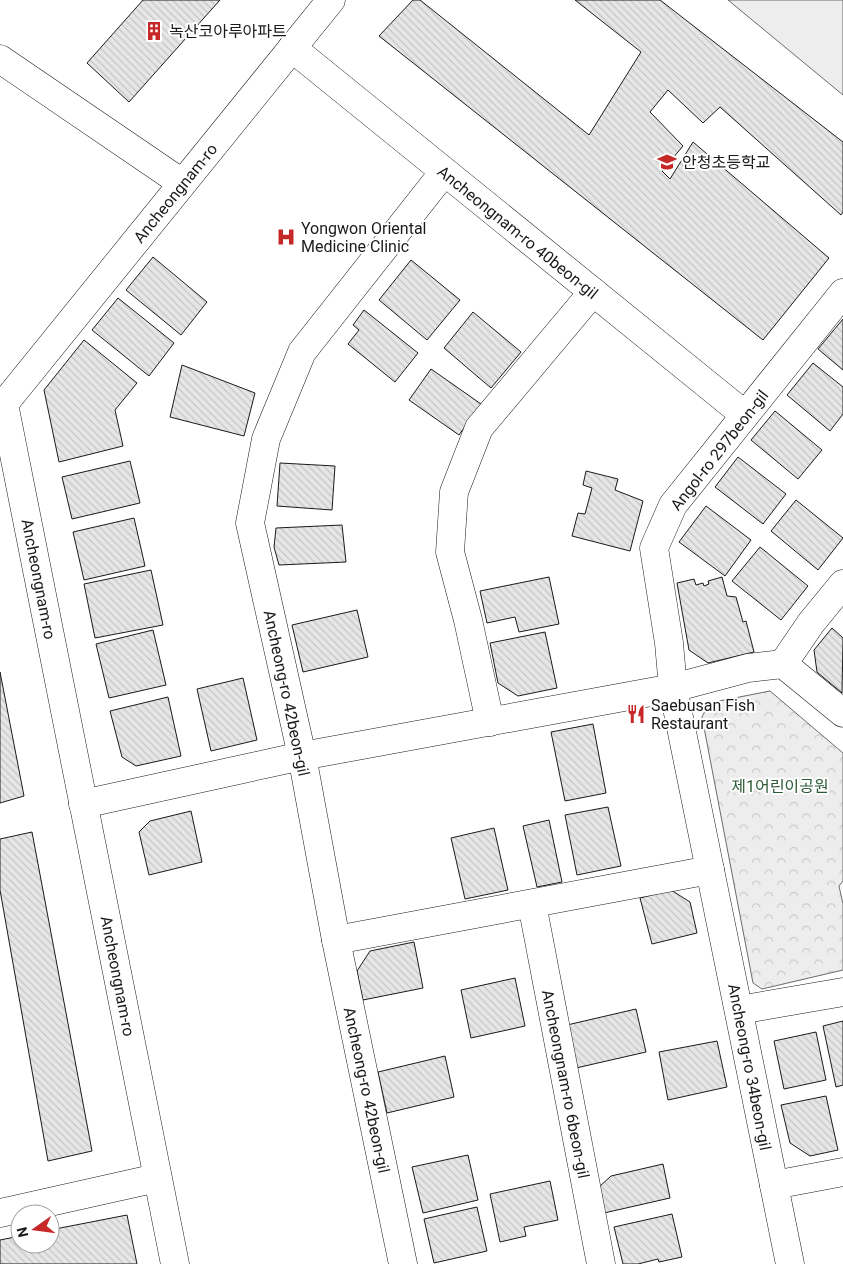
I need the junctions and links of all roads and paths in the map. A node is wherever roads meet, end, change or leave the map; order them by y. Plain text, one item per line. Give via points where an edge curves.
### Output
1 (331, 0) edge
2 (292, 48) junction
3 (0, 59) edge
4 (444, 172) junction
5 (182, 183) junction
6 (594, 292) junction
7 (843, 293) edge
8 (2, 404) edge
9 (745, 415) junction
10 (843, 584) edge
11 (783, 664) junction
12 (673, 688) junction
13 (843, 712) edge
14 (490, 722) junction
15 (302, 756) junction
16 (84, 804) junction
17 (710, 870) junction
18 (532, 904) junction
19 (336, 940) junction
20 (843, 992) edge
21 (739, 1010) junction
22 (843, 1172) edge
23 (157, 1178) junction
24 (774, 1185) junction
25 (0, 1213) edge
26 (174, 1264) edge
27 (403, 1264) edge
28 (601, 1264) edge
29 (790, 1264) edge

1 - 2 street, Ancheongnam-ro
2 - 4 street, Ancheongnam-ro 40beon-gil
2 - 5 street, Ancheongnam-ro
3 - 5 street
4 - 6 street, Ancheongnam-ro 40beon-gil
4 - 15 street, Ancheong-ro 42beon-gil via 302,352 266,439 250,523
5 - 8 street, Ancheongnam-ro
6 - 9 street, Ancheongnam-ro 40beon-gil
6 - 14 street via 479,428 454,492 450,552
7 - 9 street, Angol-ro 297beon-gil
8 - 16 street, Ancheongnam-ro
9 - 12 street, Angol-ro 297beon-gil via 673,505 654,548
10 - 11 street via 811,622
11 - 12 street via 748,668
11 - 13 street
12 - 14 street
12 - 17 street, Ancheong-ro 34beon-gil
14 - 15 street
15 - 16 street
15 - 19 street, Ancheong-ro 42beon-gil
16 - 23 street, Ancheongnam-ro
17 - 18 street
17 - 21 street, Ancheong-ro 34beon-gil
18 - 19 street
18 - 28 street, Ancheongnam-ro 6beon-gil
19 - 27 street, Ancheong-ro 42beon-gil
20 - 21 street
21 - 24 street, Ancheong-ro 34beon-gil
22 - 24 street
23 - 25 street
23 - 26 street, Ancheongnam-ro
24 - 29 street, Ancheong-ro 34beon-gil

